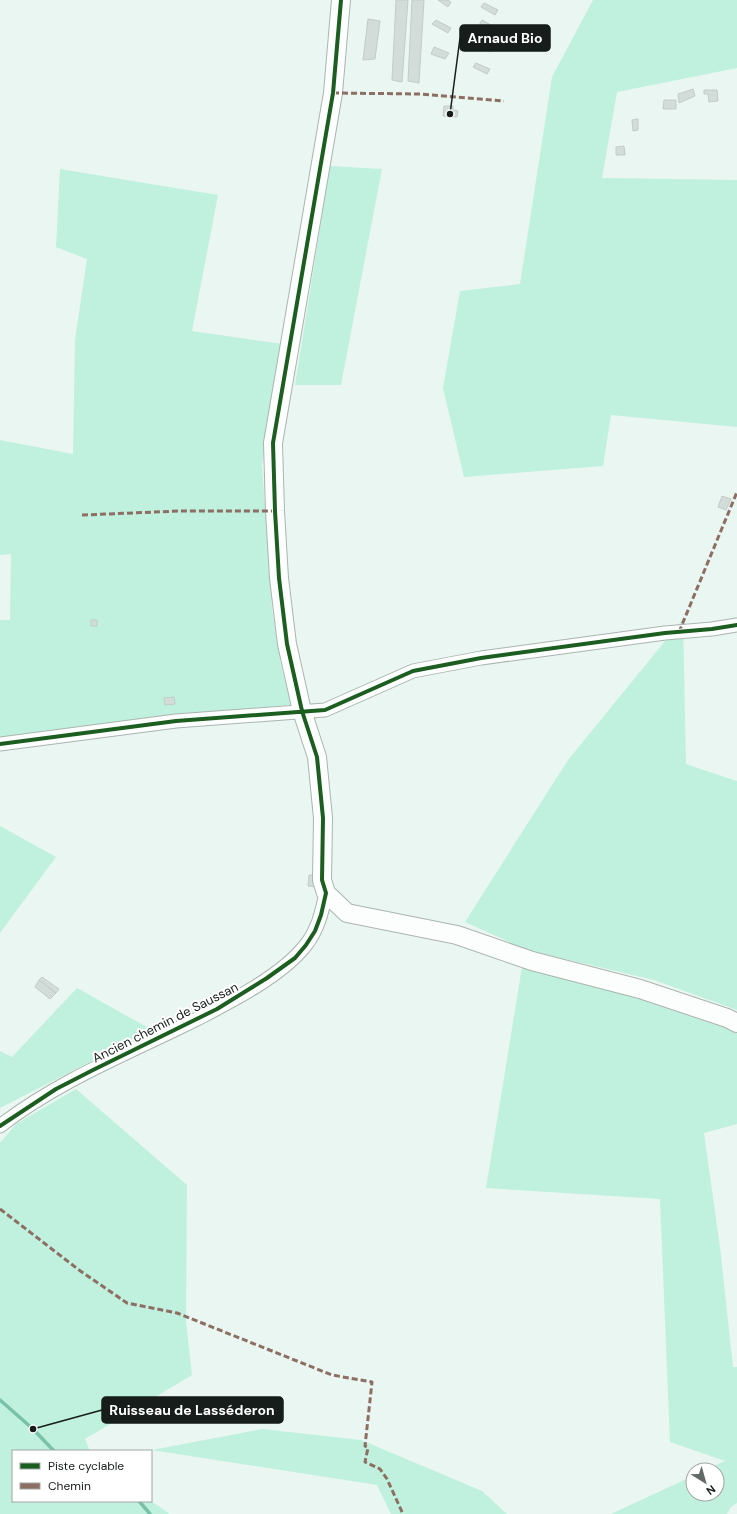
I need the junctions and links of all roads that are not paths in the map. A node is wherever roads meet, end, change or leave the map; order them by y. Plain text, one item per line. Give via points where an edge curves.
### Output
1 (341, 0) edge
2 (737, 625) edge
3 (302, 711) junction
4 (0, 744) edge
5 (326, 893) junction
6 (737, 1023) edge
7 (0, 1126) edge

1 - 3 street via 333,93 273,442 274,511 279,578 287,644
2 - 3 street via 481,658 413,671 325,710
3 - 4 street via 176,721
3 - 5 street via 317,757 323,818 322,880
5 - 6 street via 347,913 457,935 532,961 647,992
5 - 7 street, Ancien chemin de Saussan via 315,931 295,958 217,1009 56,1089

